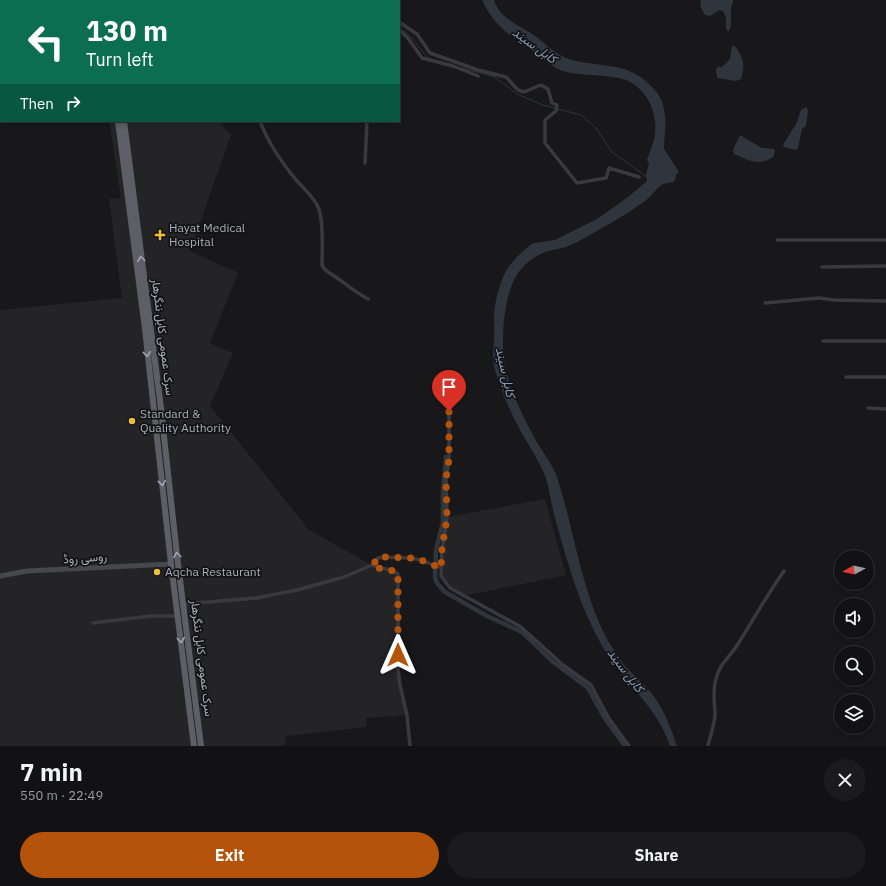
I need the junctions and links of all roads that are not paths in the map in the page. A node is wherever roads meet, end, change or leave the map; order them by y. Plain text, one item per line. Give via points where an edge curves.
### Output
1 (400, 23) edge
2 (400, 31) edge
3 (478, 76) dead end
4 (118, 122) edge
5 (124, 122) edge
6 (260, 122) edge
7 (367, 122) edge
8 (365, 163) dead end
9 (639, 177) dead end
10 (132, 207) junction
11 (777, 240) dead end
12 (886, 240) edge
13 (886, 266) edge
14 (822, 267) dead end
15 (141, 282) junction
16 (368, 299) dead end
17 (886, 300) edge
18 (765, 303) dead end
19 (823, 341) dead end
20 (886, 341) edge
21 (846, 377) dead end
22 (886, 377) edge
23 (868, 408) dead end
24 (886, 409) edge
25 (449, 411) dead end
26 (171, 564) junction
27 (372, 566) junction
28 (441, 568) junction
29 (784, 571) dead end
30 (0, 576) edge
31 (184, 604) junction
32 (178, 616) junction
33 (93, 623) dead end
34 (197, 710) junction
35 (190, 711) junction
36 (194, 746) edge
37 (201, 746) edge
38 (410, 746) edge
39 (629, 746) edge
40 (708, 746) edge

1 - 9 street via 417,34 430,53 506,77 518,90 524,92 540,85 548,89 552,103 557,105 556,111 545,120 545,144 577,183 606,178 609,168
2 - 3 street via 422,58
4 - 10 highway, سرک عمومی کابل ننگرهار
5 - 10 highway, سرک عمومی کابل ننگرهار
6 - 16 street via 286,168 319,208 324,270
7 - 8 street
10 - 15 highway, سرک عمومی کابل ننگرهار
11 - 12 street
13 - 14 street
15 -> 26 highway, سرک عمومی کابل ننگرهار
31 -> 15 highway, سرک عمومی کابل ننگرهار
17 - 18 street via 819,298
19 - 20 street
21 - 22 street
23 - 24 street
25 - 28 street via 447,517
26 - 30 main road, روسی روڈ via 27,571
26 - 32 highway, سرک عمومی کابل ننگرهار
27 - 28 street via 378,558 383,557 421,560
27 - 31 street via 344,577 281,593 256,598
27 - 38 street via 398,574 398,669
28 - 39 street via 441,576 450,588 521,627 591,686 608,718
29 - 40 street via 738,645 721,665 716,680 715,717
31 - 34 highway, سرک عمومی کابل ننگرهار
32 - 33 street via 151,616
32 -> 35 highway, سرک عمومی کابل ننگرهار
34 - 35 highway
34 - 37 highway, سرک عمومی کابل ننگرهار
35 - 36 highway, سرک عمومی کابل ننگرهار

